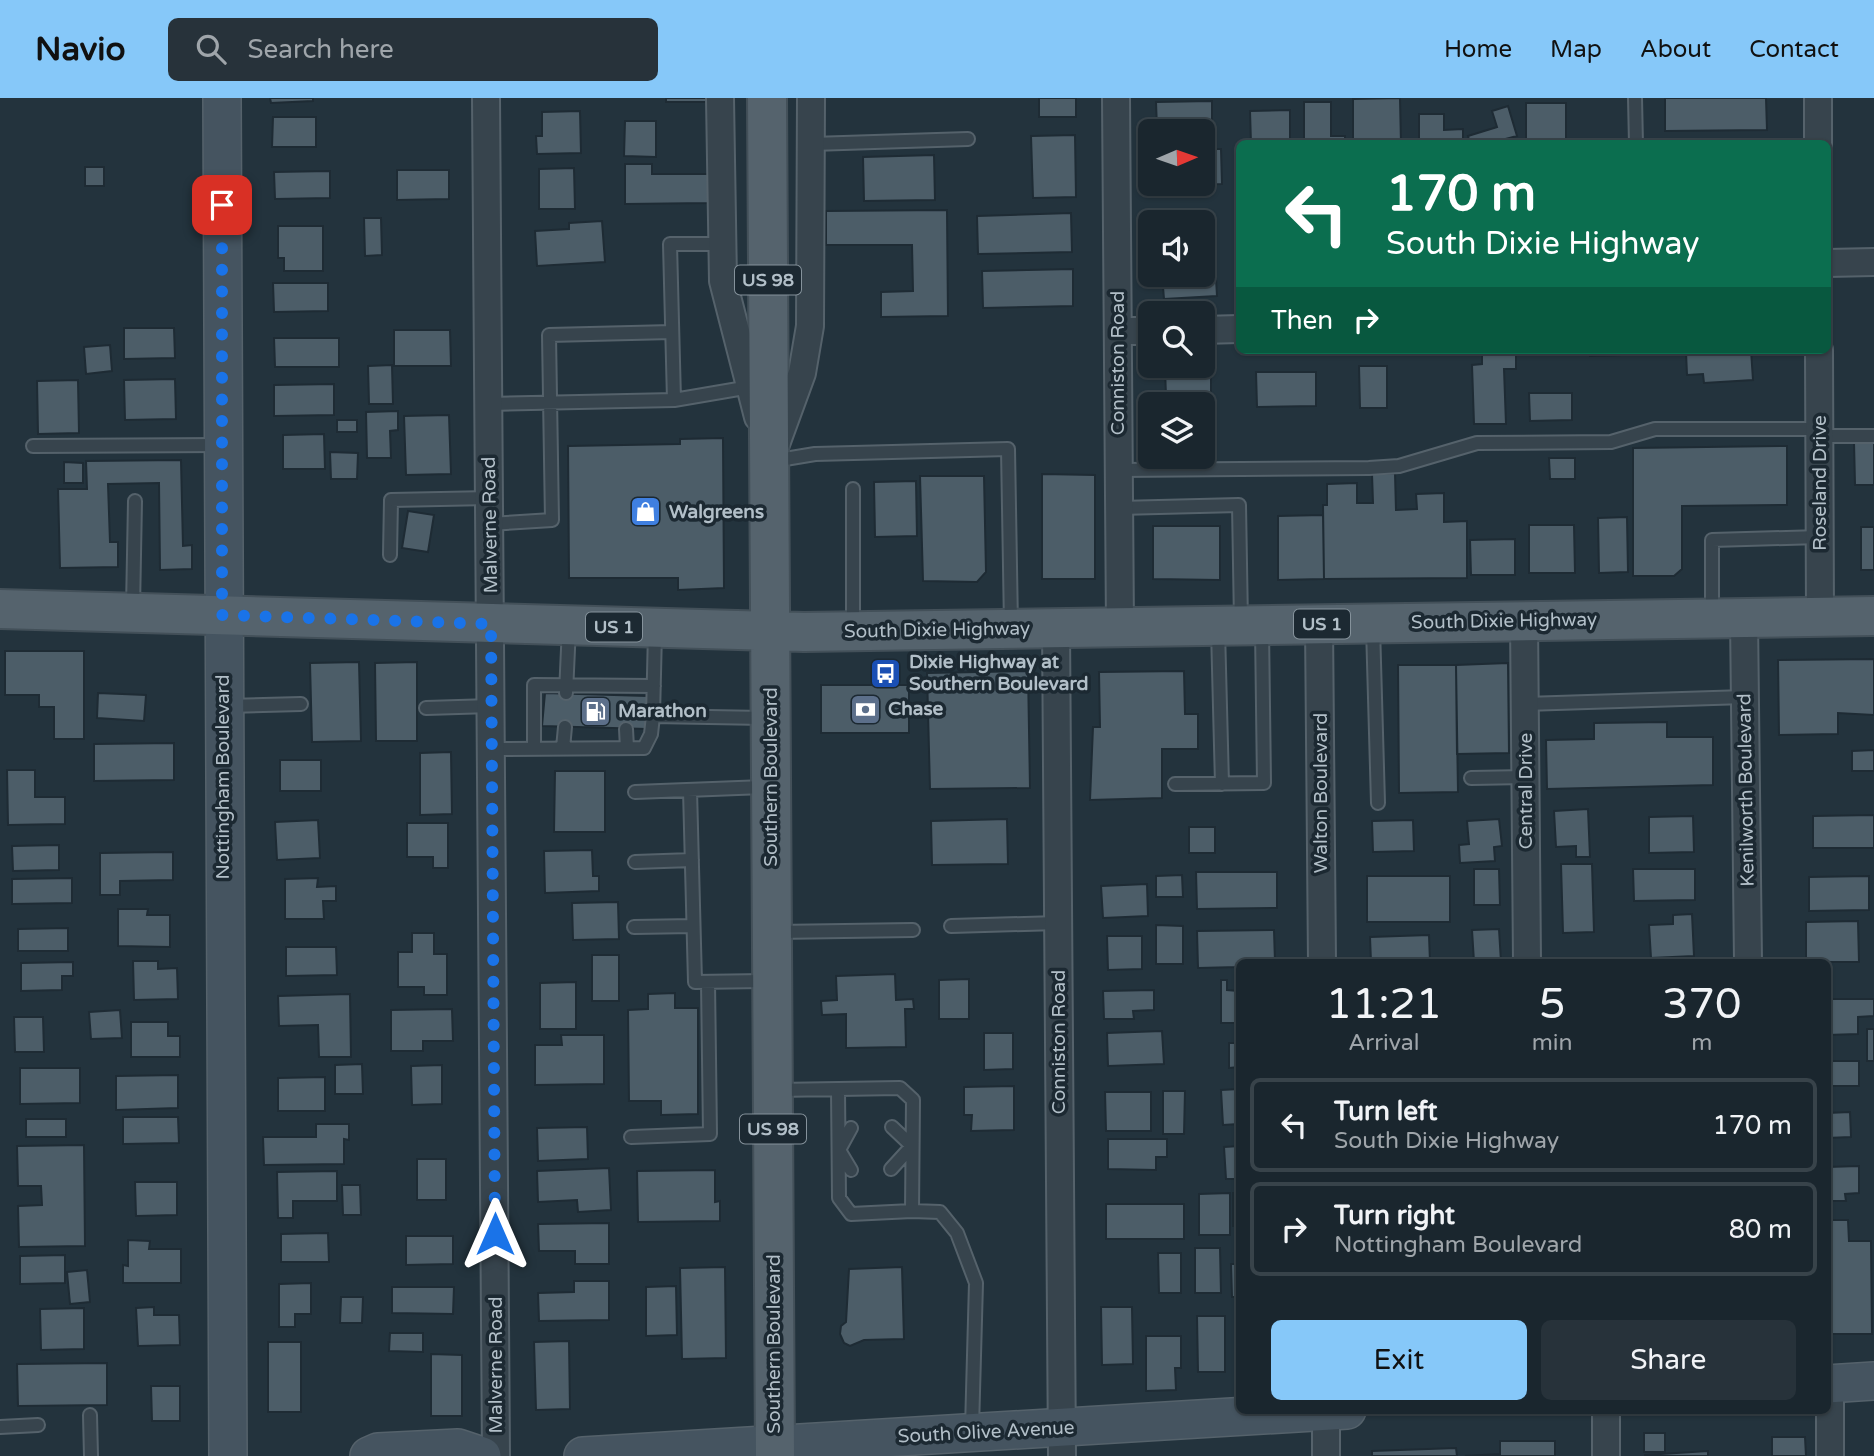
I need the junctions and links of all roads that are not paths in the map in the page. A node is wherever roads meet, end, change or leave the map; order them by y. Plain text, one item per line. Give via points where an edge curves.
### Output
1 (222, 98) edge
2 (486, 98) edge
3 (720, 98) edge
4 (766, 98) edge
5 (811, 98) edge
6 (1116, 98) edge
7 (1635, 98) edge
8 (1818, 98) edge
9 (968, 139) dead end
10 (1636, 140) edge
11 (1818, 140) edge
12 (812, 144) junction
13 (722, 244) junction
14 (1874, 262) edge
15 (1831, 263) edge
16 (1236, 329) edge
17 (1215, 330) edge
18 (1118, 331) junction
19 (1138, 331) edge
20 (672, 332) junction
21 (1819, 354) edge
22 (750, 387) junction
23 (674, 400) junction
24 (550, 403) junction
25 (489, 404) junction
26 (1819, 432) junction
27 (1874, 436) edge
28 (222, 445) junction
29 (33, 446) dead end
30 (769, 462) junction
31 (1119, 470) junction
32 (853, 489) dead end
33 (135, 501) dead end
34 (1119, 508) junction
35 (490, 511) junction
36 (1820, 537) junction
37 (390, 555) dead end
38 (0, 609) edge
39 (133, 612) junction
40 (222, 615) junction
41 (1874, 616) edge
42 (1820, 617) junction
43 (1728, 618) junction
44 (1524, 620) junction
45 (1373, 623) junction
46 (491, 624) junction
47 (1319, 624) junction
48 (1240, 625) junction
49 (569, 626) junction
50 (1120, 627) junction
51 (655, 628) junction
52 (1056, 628) junction
53 (1011, 629) junction
54 (770, 631) junction
55 (853, 632) junction
56 (654, 685) junction
57 (567, 690) junction
58 (1745, 697) junction
59 (301, 704) dead end
60 (1525, 704) junction
61 (223, 706) junction
62 (491, 706) junction
63 (426, 708) dead end
64 (653, 716) junction
65 (771, 718) junction
66 (565, 726) dead end
67 (626, 729) dead end
68 (534, 748) junction
69 (563, 748) junction
70 (627, 748) junction
71 (492, 749) junction
72 (1526, 777) junction
73 (1471, 778) dead end
74 (1175, 784) dead end
75 (1222, 784) junction
76 (771, 787) junction
77 (690, 790) junction
78 (635, 792) dead end
79 (1378, 803) dead end
80 (692, 860) junction
81 (635, 862) dead end
82 (1058, 923) junction
83 (693, 926) junction
84 (951, 926) dead end
85 (634, 927) dead end
86 (913, 930) dead end
87 (772, 932) junction
88 (1322, 959) edge
89 (1527, 959) edge
90 (1748, 959) edge
91 (772, 981) junction
92 (708, 982) junction
93 (773, 1090) junction
94 (838, 1090) junction
95 (892, 1127) dead end
96 (851, 1128) dead end
97 (631, 1137) dead end
98 (912, 1146) junction
99 (839, 1150) junction
100 (851, 1170) dead end
101 (891, 1170) dead end
102 (912, 1212) junction
103 (1874, 1381) edge
104 (1831, 1384) edge
105 (1307, 1414) edge
106 (1333, 1414) edge
107 (1606, 1414) edge
108 (1829, 1414) edge
109 (90, 1415) dead end
110 (38, 1425) dead end
111 (0, 1427) edge
112 (972, 1435) junction
113 (1062, 1442) edge
114 (848, 1448) edge
115 (775, 1450) edge
116 (661, 1454) edge
117 (91, 1456) edge
118 (228, 1456) edge
119 (369, 1456) edge
120 (482, 1456) edge
121 (496, 1456) edge
122 (583, 1456) edge
123 (1326, 1456) edge
124 (1606, 1456) edge
125 (1830, 1456) edge

1 - 28 street, Nottingham Boulevard
2 - 25 street, Malverne Road
3 - 13 street
4 - 30 main road, Southern Boulevard / US 98
5 - 12 street
6 - 18 street, Conniston Road
7 - 10 lane
8 - 11 street
9 - 12 lane
12 - 30 street via 810,326 802,373
13 - 20 lane via 670,244
13 - 22 street via 723,281
14 - 15 street
16 - 17 street
18 - 19 street
18 - 31 street, Conniston Road
20 - 23 lane
20 - 24 lane via 549,335
21 - 26 street, Roseland Drive
22 - 23 lane
22 - 30 street
23 - 24 lane
24 - 25 lane
24 - 35 lane via 552,520
25 - 35 street, Malverne Road
26 - 27 lane
26 - 31 lane via 1655,429 1611,442 1476,443 1398,466
26 - 36 street, Roseland Drive
28 - 29 lane
28 - 40 street, Nottingham Boulevard
30 - 53 lane via 815,454 1008,449
30 - 54 main road, Southern Boulevard / US 98
31 - 34 street, Conniston Road
32 - 55 lane
33 - 39 lane
34 - 48 lane via 1239,505
34 - 50 street, Conniston Road
35 - 37 lane via 391,500
35 - 46 street, Malverne Road
36 - 42 street, Roseland Drive
36 - 43 lane via 1712,540
38 - 39 main road, South Dixie Highway / US 1
39 - 40 main road, South Dixie Highway / US 1
40 - 46 main road, South Dixie Highway / US 1
40 - 61 street, Nottingham Boulevard
41 - 42 main road, South Dixie Highway / US 1
42 - 43 main road, South Dixie Highway / US 1
43 - 44 main road, South Dixie Highway / US 1
43 - 58 street, Kenilworth Boulevard
44 - 45 main road, South Dixie Highway / US 1
44 - 60 street, Central Drive
45 - 47 main road, South Dixie Highway / US 1
45 - 79 lane
46 - 49 main road, South Dixie Highway / US 1
46 - 62 street, Malverne Road
47 - 48 main road, South Dixie Highway / US 1
47 - 88 street, Walton Boulevard
48 - 50 main road, South Dixie Highway / US 1
48 - 75 lane
48 - 75 lane via 1264,783
49 - 51 main road, South Dixie Highway / US 1
49 - 57 lane
50 - 52 main road, South Dixie Highway / US 1
51 - 54 main road, South Dixie Highway / US 1
51 - 56 lane
52 - 53 main road, South Dixie Highway / US 1
52 - 82 street, Conniston Road
53 - 55 main road, South Dixie Highway / US 1
54 - 55 main road, South Dixie Highway / US 1
54 - 65 main road, Southern Boulevard / US 98
56 - 57 lane via 627,691
56 - 64 lane
57 - 68 lane via 534,685
58 - 60 lane
58 - 90 street, Kenilworth Boulevard
59 - 61 lane
60 - 72 street, Central Drive
61 - 118 street, Nottingham Boulevard
62 - 63 lane
62 - 71 street, Malverne Road
64 - 65 lane
64 - 70 lane via 644,748
65 - 76 main road, Southern Boulevard / US 98
66 - 69 lane
67 - 70 lane
68 - 69 lane
68 - 71 lane
69 - 70 lane
71 - 121 street, Malverne Road
72 - 73 lane
72 - 89 street, Central Drive
74 - 75 lane
76 - 77 lane
76 - 87 main road, Southern Boulevard / US 98
77 - 78 lane
77 - 80 lane
80 - 81 lane
80 - 83 lane
82 - 84 lane
82 - 113 street, Conniston Road
83 - 85 lane
83 - 92 lane via 695,982
86 - 87 lane
87 - 91 main road, Southern Boulevard / US 98
91 - 92 lane
91 - 93 main road, Southern Boulevard / US 98
92 - 97 lane via 710,1134
93 - 94 lane
93 - 115 main road, Southern Boulevard / US 98
94 - 98 lane via 900,1088 913,1100
94 - 99 lane
95 - 98 lane
96 - 99 lane
98 - 101 lane
98 - 102 lane
99 - 100 lane
99 - 102 lane via 839,1198 851,1214
102 - 112 lane via 940,1212 957,1233 976,1283
103 - 104 street
105 - 113 street, South Olive Avenue
106 - 123 street
107 - 124 street
108 - 125 street
109 - 117 lane
110 - 111 lane
112 - 113 street, South Olive Avenue
112 - 114 street, South Olive Avenue
114 - 115 street, South Olive Avenue
115 - 116 street, South Olive Avenue
116 - 122 street, South Olive Avenue
119 - 120 street via 458,1448

